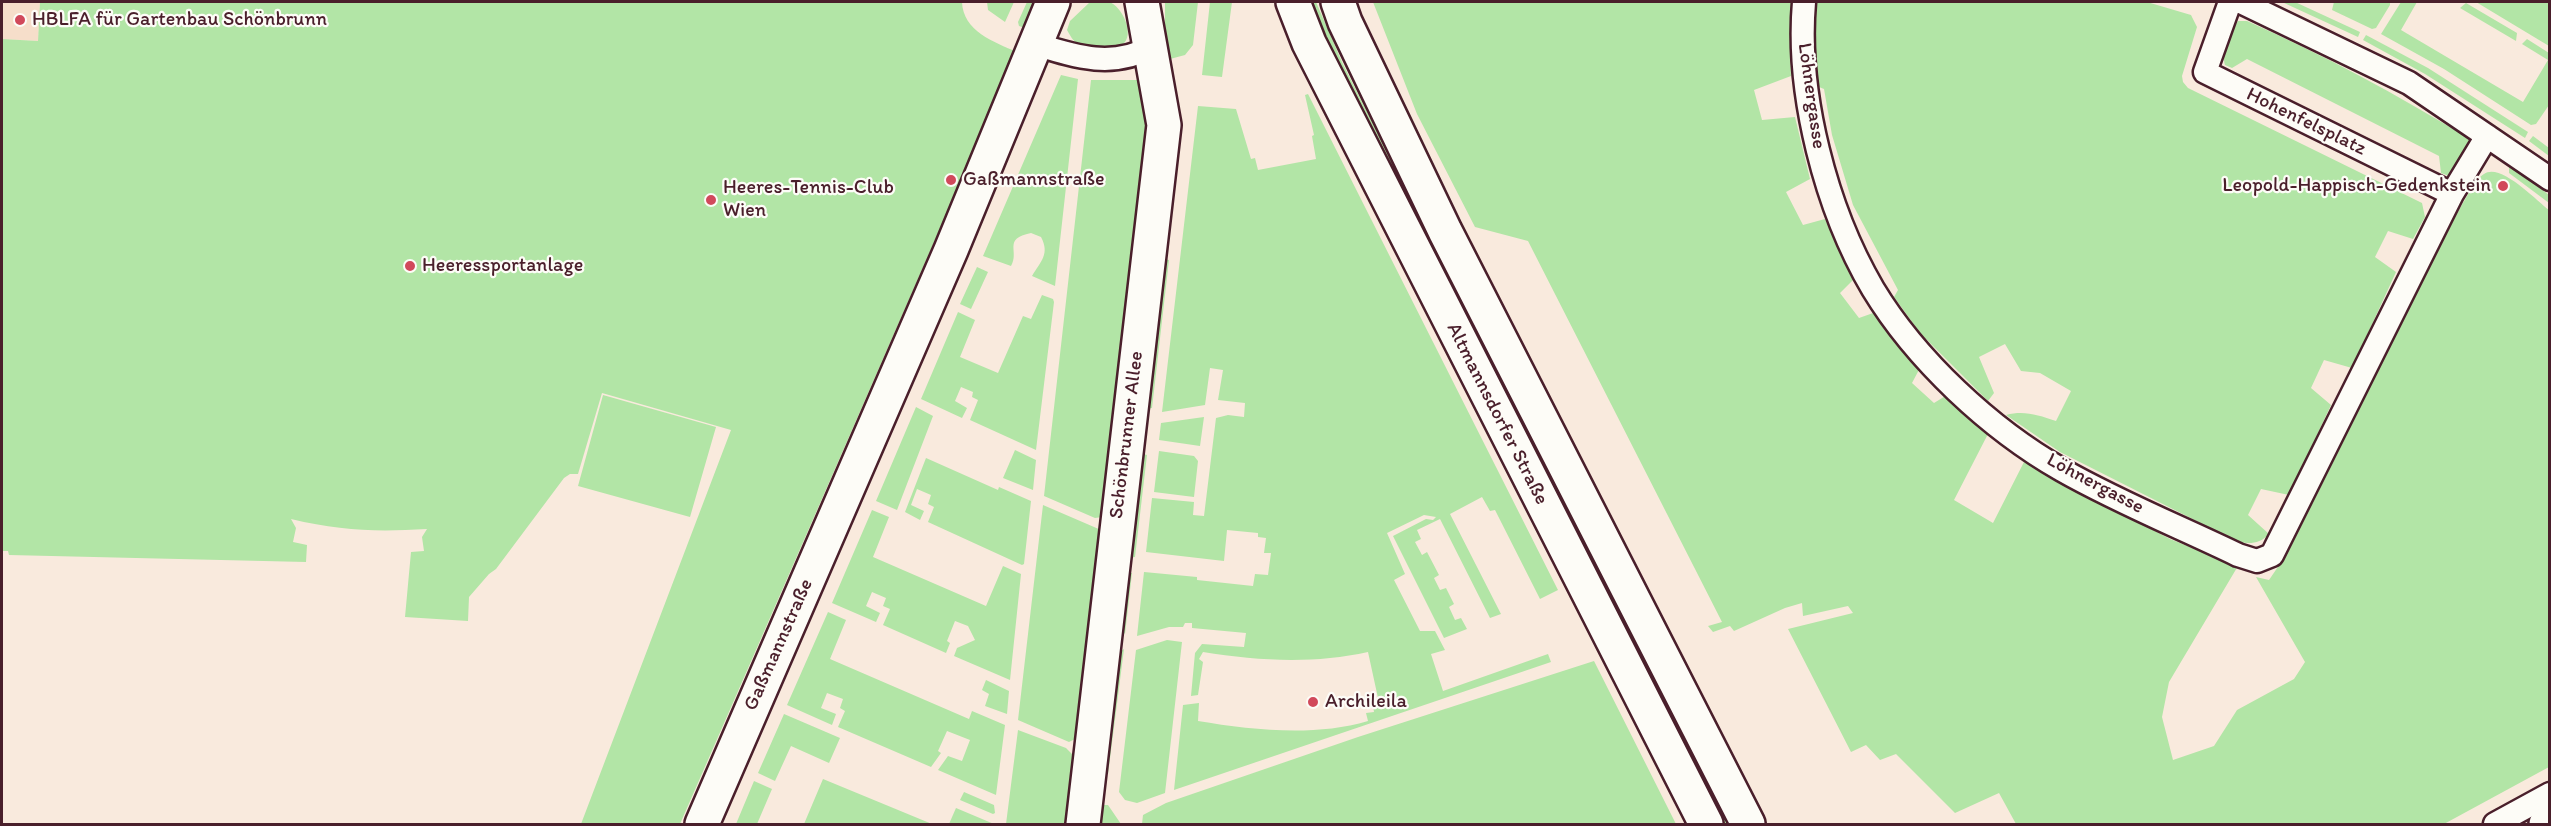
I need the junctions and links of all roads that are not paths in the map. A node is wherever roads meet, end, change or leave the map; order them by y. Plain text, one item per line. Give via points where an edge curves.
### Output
1 (1053, 2) edge
2 (1142, 2) edge
3 (1293, 2) edge
4 (1338, 2) edge
5 (1804, 2) edge
6 (2230, 2) edge
7 (2241, 2) edge
8 (1035, 44) junction
9 (1151, 47) junction
10 (2487, 136) junction
11 (2550, 179) edge
12 (2452, 194) junction
13 (2550, 794) edge
14 (702, 825) edge
15 (1083, 825) edge
16 (1706, 825) edge
17 (1748, 825) edge
18 (2495, 825) edge

1 - 8 main road, Gaßmannstraße
2 - 9 main road, Schönbrunner Allee
3 - 16 main road, Altmannsdorfer Straße via 1309,44
4 - 17 main road, Altmannsdorfer Straße via 1445,231
5 - 12 street, Löhnergasse via 1804,72 1819,156 1854,254 1874,290 1917,349 1985,415 2061,470 2257,561 2272,555
6 - 12 street, Hohenfelsplatz via 2205,72
7 - 10 street via 2409,83
8 - 9 street via 1095,59 1123,57
8 - 14 main road, Gaßmannstraße via 951,250
9 - 15 main road, Schönbrunner Allee via 1164,124
10 - 11 street
10 - 12 street
13 - 18 street

